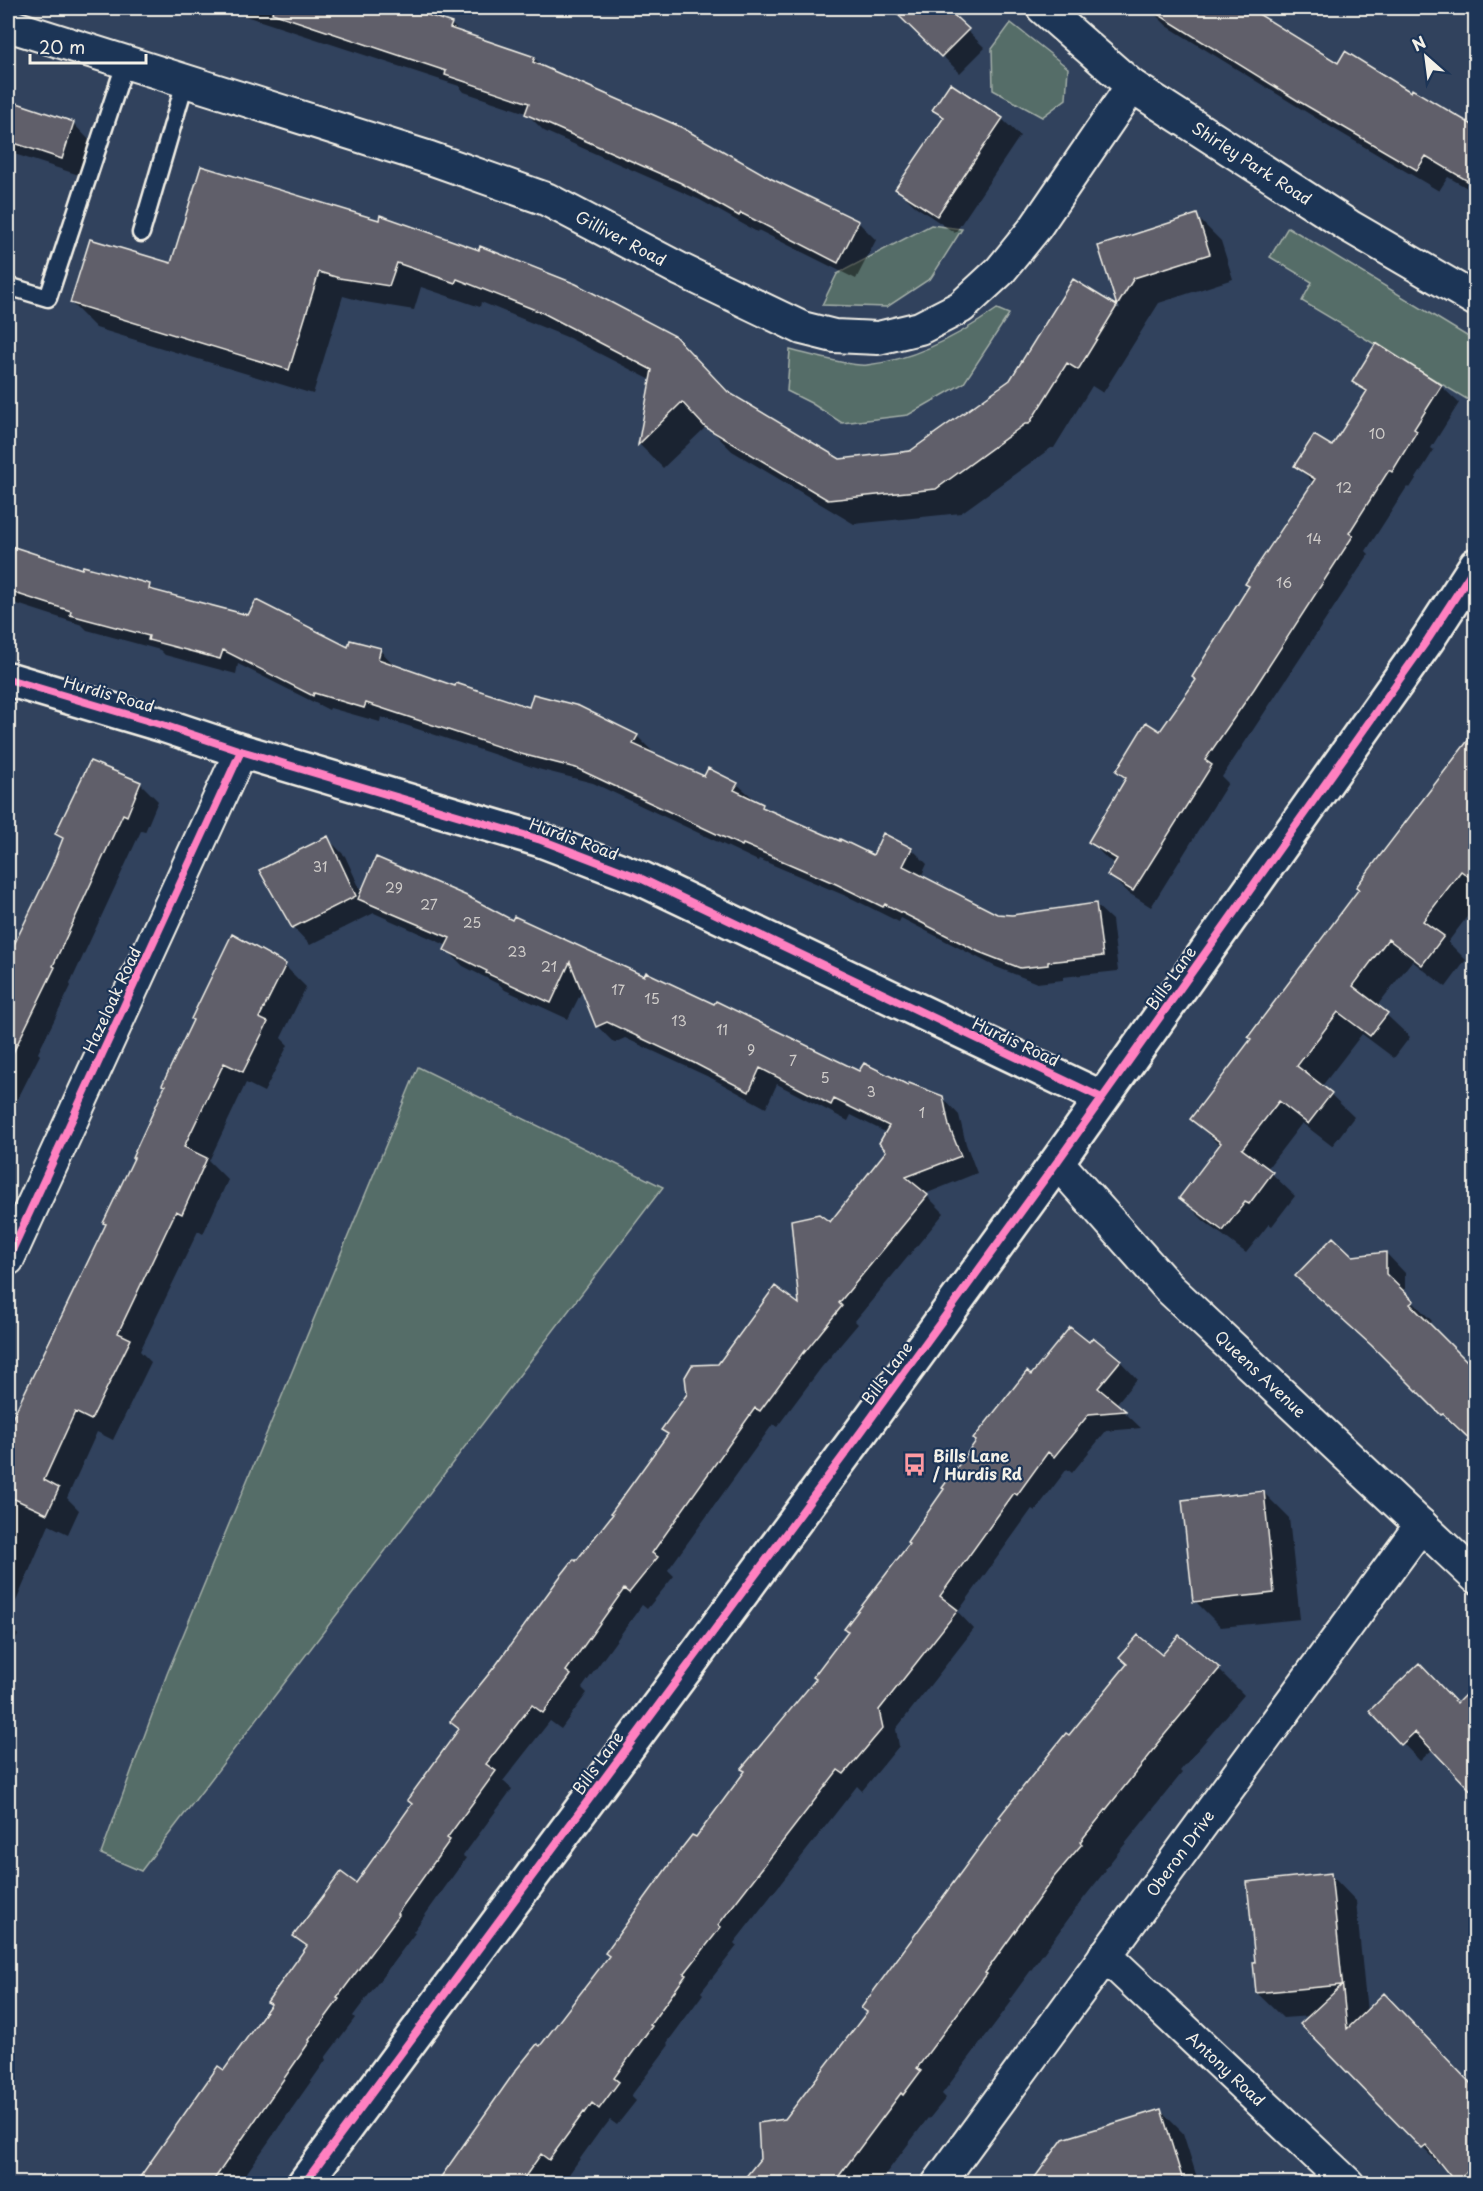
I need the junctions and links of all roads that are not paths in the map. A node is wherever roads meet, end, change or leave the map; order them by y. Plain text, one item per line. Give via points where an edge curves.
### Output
1 (1044, 8) edge
2 (8, 25) edge
3 (126, 61) junction
4 (186, 79) junction
5 (1132, 86) junction
6 (141, 233) dead end
7 (8, 286) edge
8 (1476, 300) edge
9 (1476, 566) edge
10 (8, 679) edge
11 (241, 751) junction
12 (1102, 1098) junction
13 (1057, 1161) junction
14 (8, 1259) edge
15 (1421, 1525) junction
16 (1476, 1577) edge
17 (1105, 1955) junction
18 (304, 2184) edge
19 (938, 2184) edge
20 (1348, 2184) edge

1 - 5 street, Shirley Park Road
2 - 3 street, Gilliver Road
3 - 4 street, Gilliver Road
3 - 7 lane via 48,298
4 - 5 street, Gilliver Road via 546,199 802,328 834,336 878,338 920,328 961,308 1000,271 1035,228
4 - 6 lane
5 - 8 street, Shirley Park Road via 1349,226
9 - 12 street, Bills Lane
10 - 11 street, Hurdis Road
11 - 12 street, Hurdis Road via 541,840 640,878
11 - 14 street, Hazeloak Road
12 - 13 street, Bills Lane
13 - 15 street, Queens Avenue via 1169,1288
13 - 18 street, Bills Lane
15 - 16 street, Queens Avenue
15 - 17 street, Oberon Drive
17 - 19 street, Oberon Drive
17 - 20 street, Antony Road

